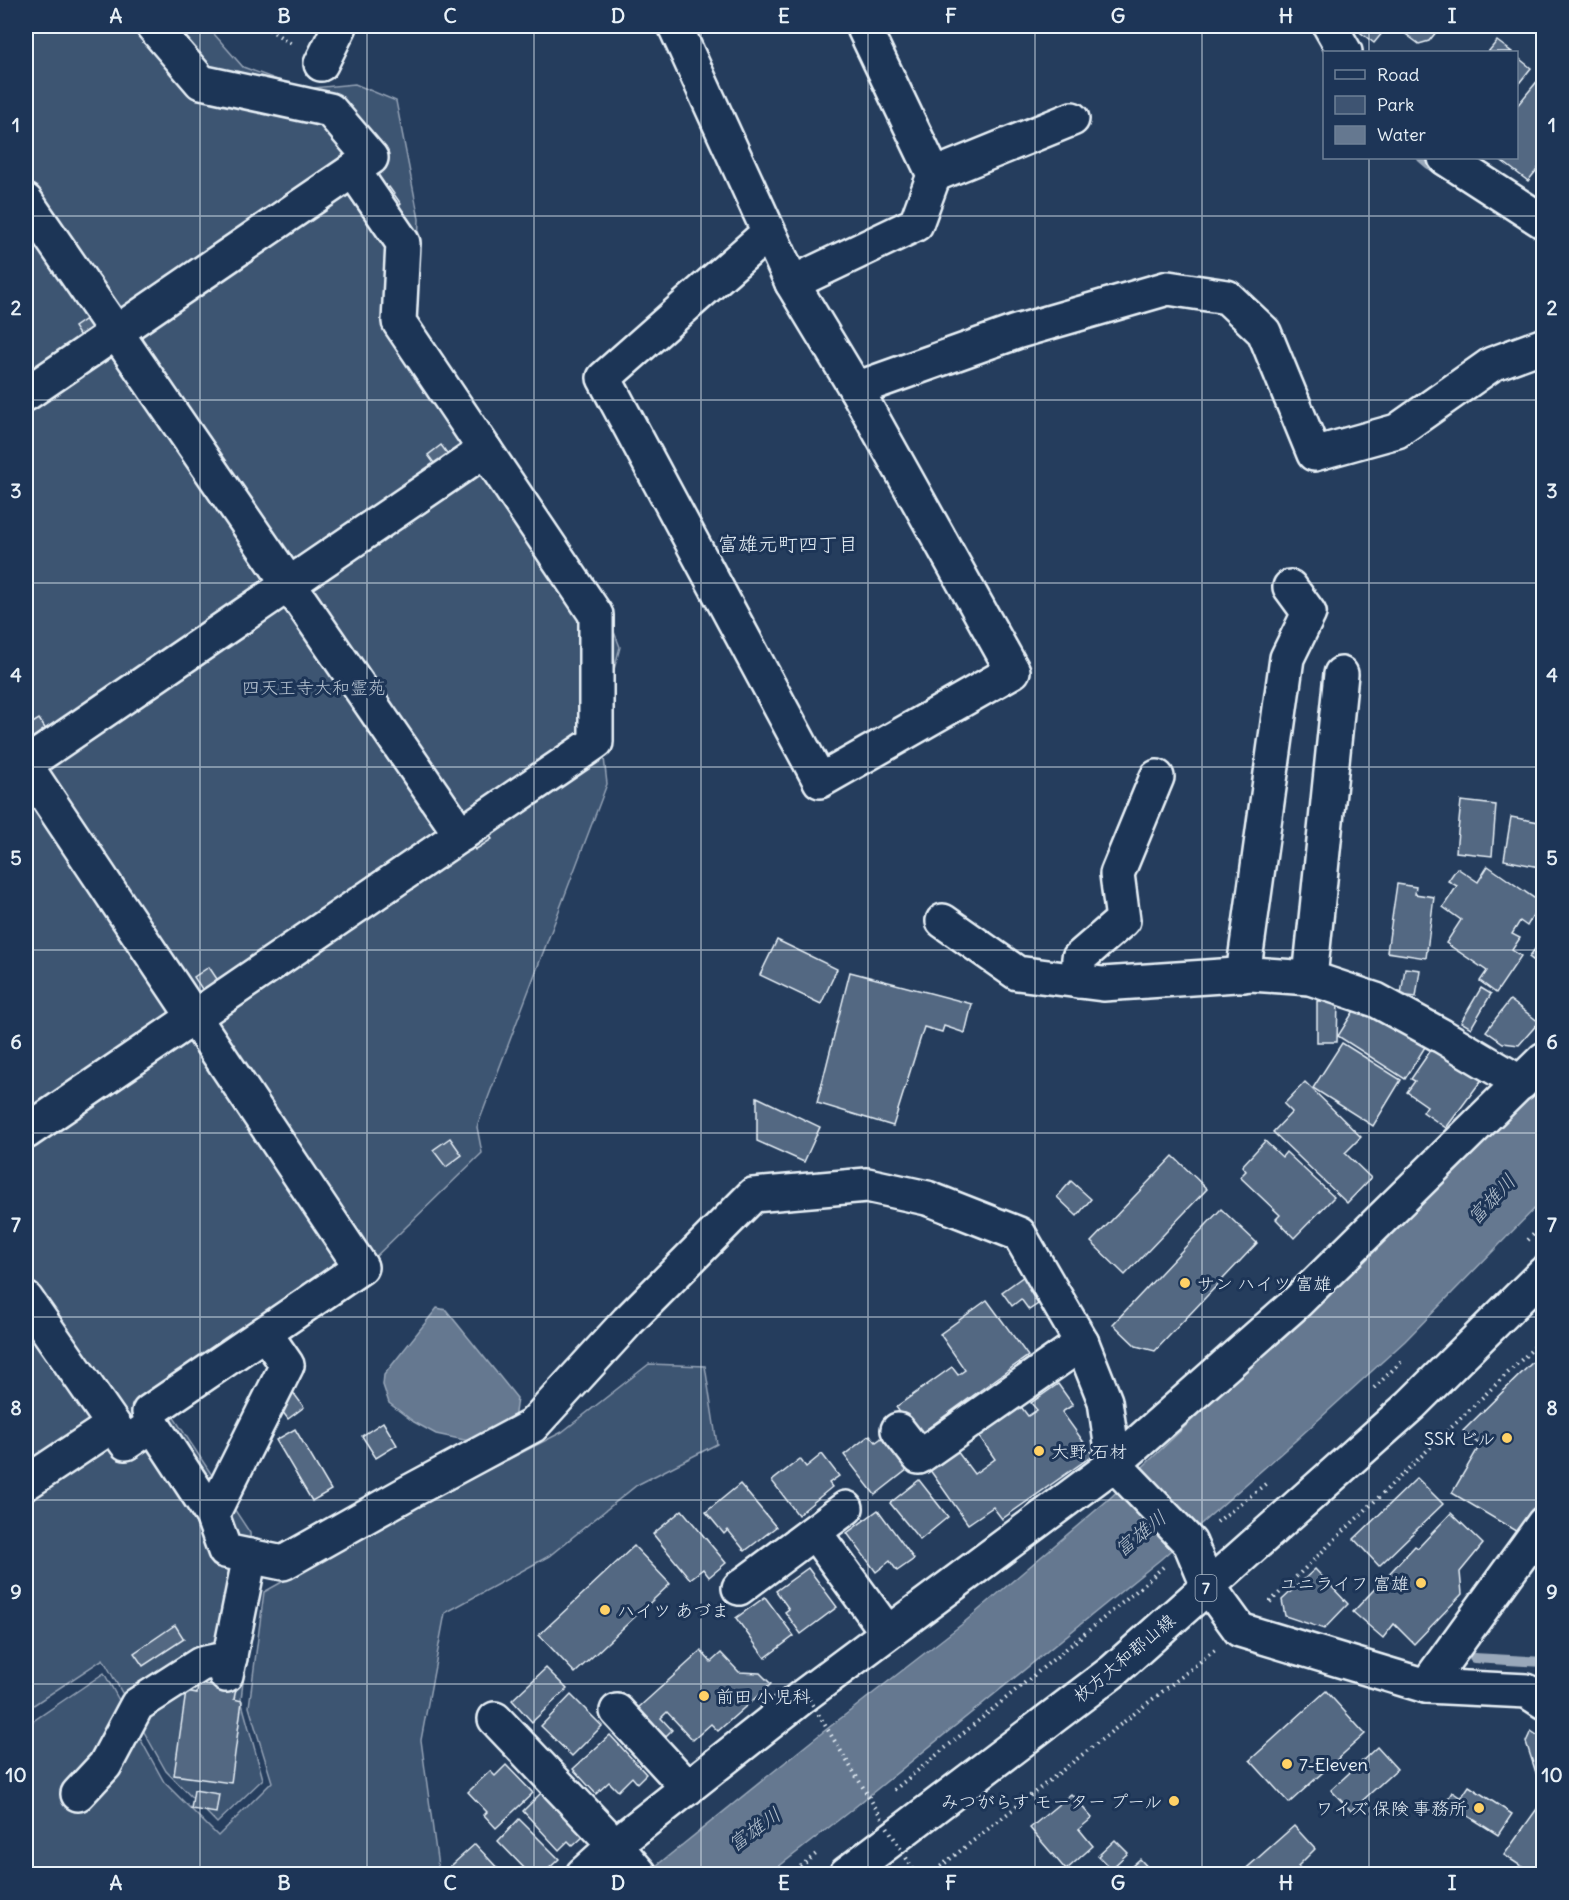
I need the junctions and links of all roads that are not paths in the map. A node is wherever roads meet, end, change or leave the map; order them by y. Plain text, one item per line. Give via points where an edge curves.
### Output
1 (153, 26) edge
2 (340, 26) edge
3 (675, 26) edge
4 (862, 26) edge
5 (1330, 26) edge
6 (1344, 51) edge
7 (321, 64) dead end
8 (1072, 119) dead end
9 (1447, 159) edge
10 (353, 171) junction
11 (933, 175) junction
12 (26, 201) edge
13 (1544, 222) edge
14 (768, 233) junction
15 (792, 283) junction
16 (115, 333) junction
17 (1544, 345) edge
18 (856, 389) junction
19 (26, 394) edge
20 (485, 450) junction
21 (288, 584) junction
22 (1290, 587) dead end
23 (1341, 674) dead end
24 (26, 765) edge
25 (1157, 777) dead end
26 (460, 835) junction
27 (943, 921) dead end
28 (1243, 975) junction
29 (1310, 978) junction
30 (1078, 981) junction
31 (194, 1017) junction
32 (1544, 1059) edge
33 (1521, 1083) junction
34 (26, 1132) edge
35 (1544, 1274) edge
36 (26, 1299) edge
37 (265, 1333) junction
38 (1082, 1343) junction
39 (153, 1425) junction
40 (898, 1430) dead end
41 (119, 1434) junction
42 (1114, 1464) junction
43 (26, 1483) edge
44 (846, 1508) dead end
45 (212, 1515) junction
46 (1544, 1523) edge
47 (815, 1533) junction
48 (250, 1556) junction
49 (1208, 1587) junction
50 (740, 1588) dead end
51 (887, 1632) junction
52 (1426, 1686) junction
53 (1544, 1702) edge
54 (617, 1711) dead end
55 (495, 1719) dead end
56 (688, 1788) junction
57 (78, 1794) dead end
58 (615, 1845) junction
59 (583, 1875) edge
60 (640, 1875) edge
61 (846, 1875) edge

1 - 10 street via 201,82 330,110 371,158
2 - 7 street
3 - 14 street
4 - 11 street
5 - 6 street
8 - 11 street
9 - 13 street
10 - 16 street
10 - 20 street via 403,243 399,322
11 - 15 street via 916,224
12 - 16 street
14 - 15 street
14 - 18 street via 604,378 820,781 1013,671
15 - 18 street
16 - 19 street
16 - 21 street
17 - 18 street via 1492,364 1397,431 1314,454 1264,332 1227,297 1168,288 1016,332
20 - 21 street
20 - 26 street via 596,615 596,742
21 - 24 street
21 - 26 street
22 - 28 street via 1309,614 1287,658
23 - 29 street
24 - 31 street
25 - 30 street via 1117,874 1123,920 1079,958
26 - 31 street
27 - 30 street via 1017,973
28 - 29 street
28 - 30 street via 1103,984
29 - 33 street via 1376,1000
31 - 34 street
31 - 37 street via 361,1267
32 - 33 street
33 - 42 street via 1295,1304
35 - 49 street, 枚方大和郡山線 / 7 via 1411,1405
36 - 41 street
37 - 39 street via 149,1412
37 - 45 street via 287,1365
38 - 40 street via 919,1457
38 - 42 street via 1105,1401
38 - 48 street via 1019,1234 927,1198 867,1185 753,1195 628,1321 532,1426 283,1563
39 - 41 street
39 - 45 street
41 - 43 street
42 - 49 street via 1190,1544
42 - 51 street
44 - 47 street
45 - 48 street via 225,1551
46 - 52 street
47 - 50 street
47 - 51 street
48 - 57 street via 228,1666 201,1664 137,1705 105,1766
49 - 52 street via 1240,1630
49 - 61 street, 枚方大和郡山線 / 7 via 1112,1672
51 - 56 street
52 - 53 street via 1527,1691
54 - 56 street
55 - 58 street
56 - 58 street
58 - 59 street
58 - 60 street

